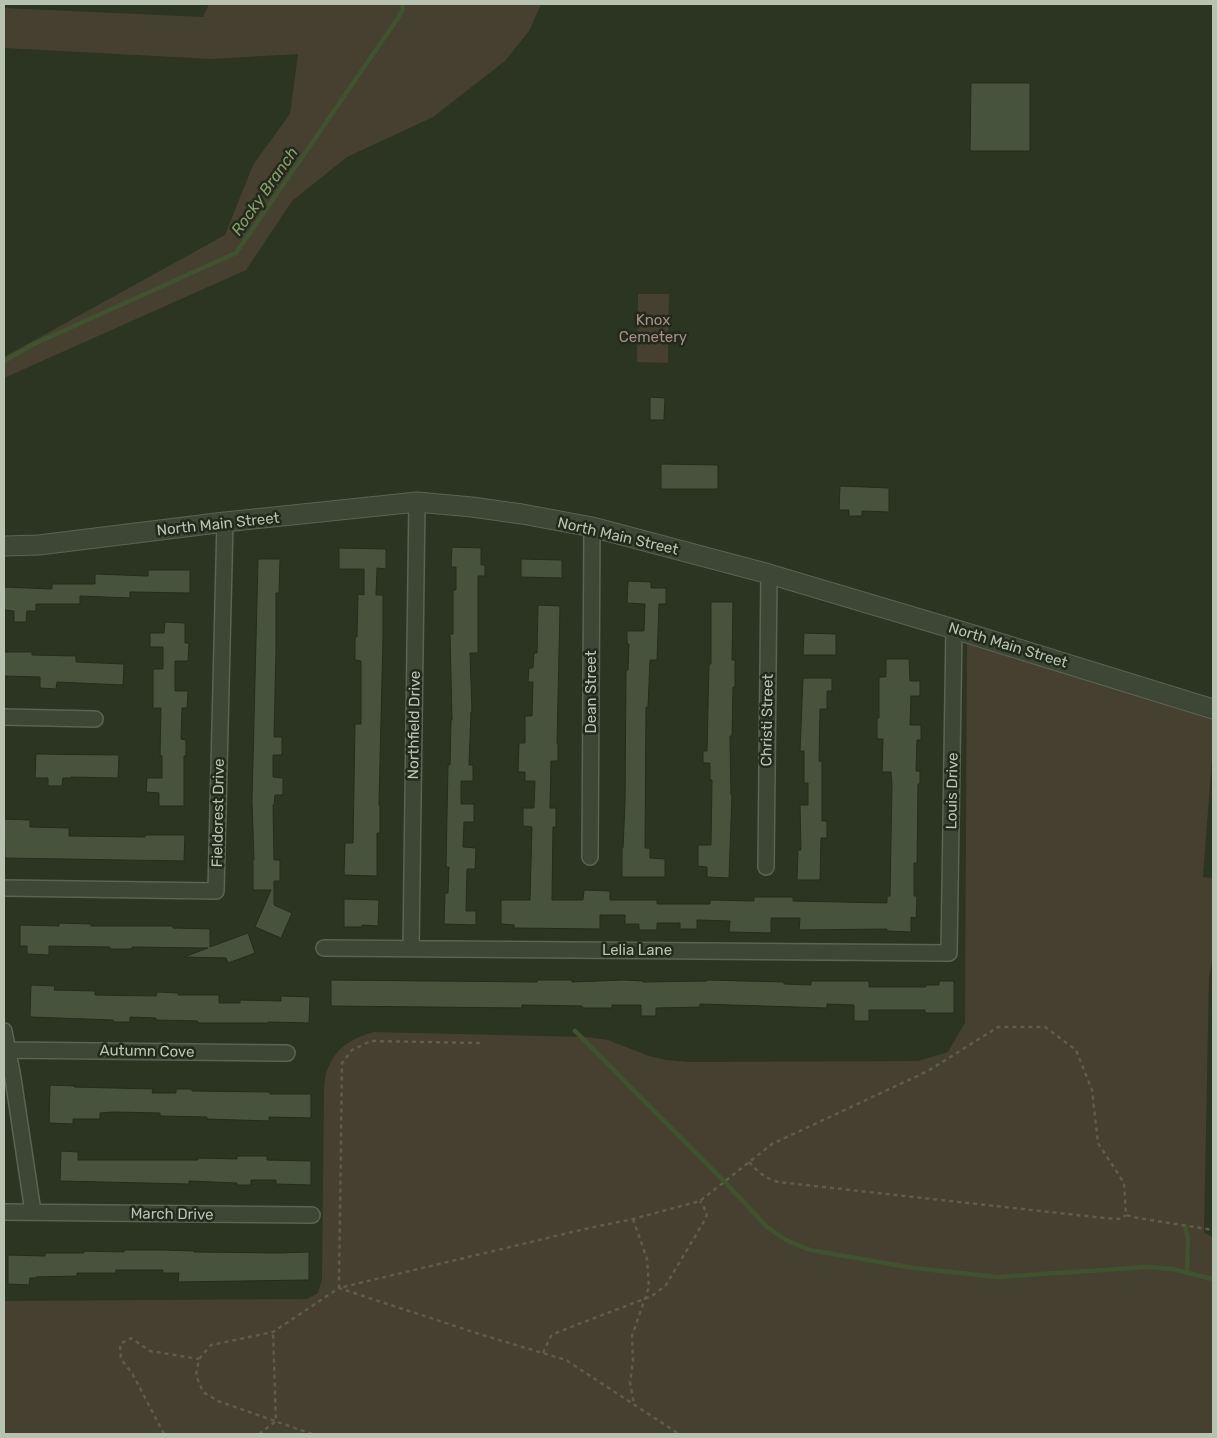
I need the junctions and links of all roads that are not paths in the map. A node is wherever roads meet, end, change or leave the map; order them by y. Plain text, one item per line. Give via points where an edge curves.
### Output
1 (417, 502) junction
2 (225, 522) junction
3 (592, 527) junction
4 (4, 546) edge
5 (769, 574) junction
6 (954, 628) junction
7 (1213, 709) edge
8 (4, 717) edge
9 (95, 719) dead end
10 (590, 857) dead end
11 (766, 867) dead end
12 (4, 888) edge
13 (324, 948) dead end
14 (411, 948) junction
15 (949, 953) joint
16 (4, 1031) edge
17 (7, 1050) junction
18 (287, 1053) dead end
19 (4, 1212) edge
20 (32, 1212) junction
21 (312, 1215) dead end

1 - 2 street, North Main Street
1 - 3 street, North Main Street via 522,514
1 - 14 street, Northfield Drive
2 - 4 street, North Main Street via 39,545
2 - 12 street, Fieldcrest Drive via 216,891
3 - 5 street, North Main Street
3 - 10 street, Dean Street
5 - 6 street, North Main Street
5 - 11 street, Christi Street
6 - 7 street, North Main Street
6 - 15 street, Louis Drive
8 - 9 street
13 - 14 street, Lelia Lane
14 - 15 street, Lelia Lane
16 - 17 street
17 - 18 street, Autumn Cove
17 - 20 street
19 - 20 street, March Drive
20 - 21 street, March Drive

